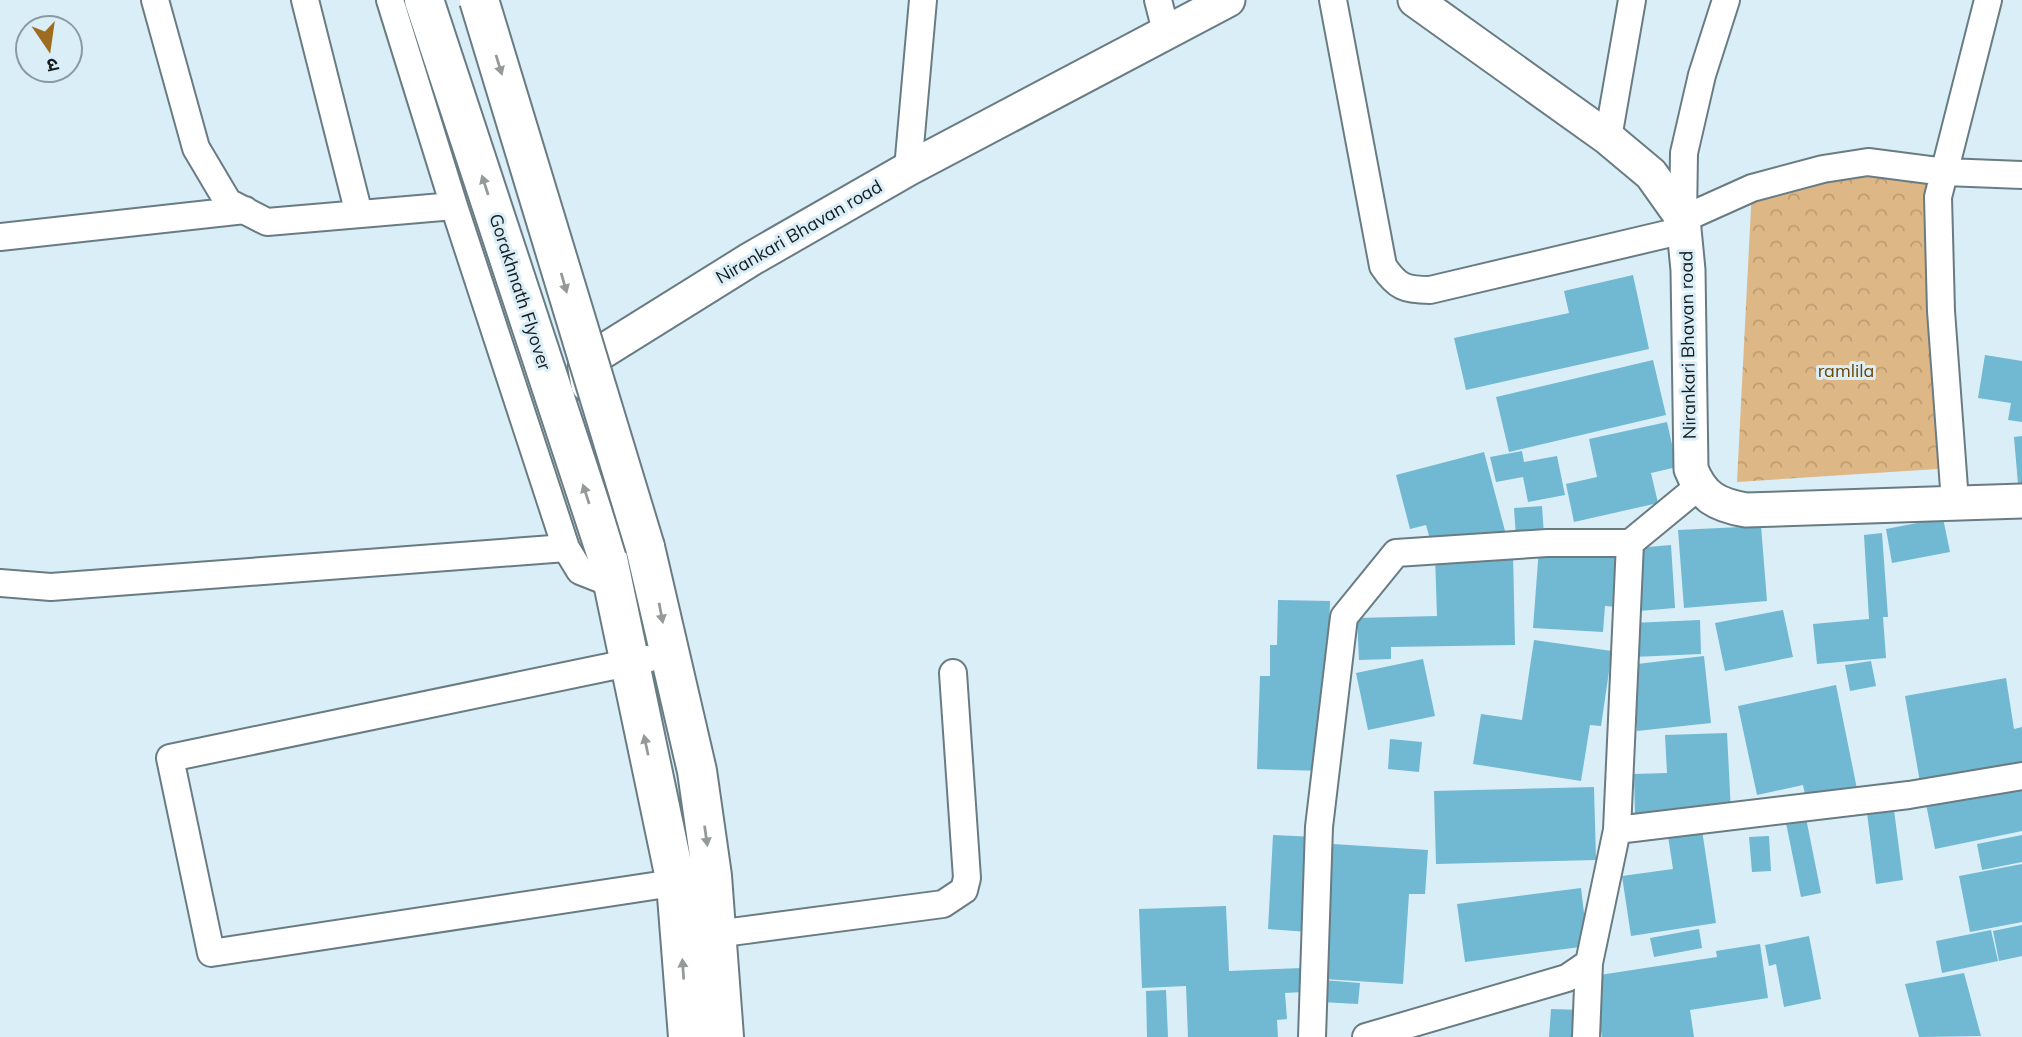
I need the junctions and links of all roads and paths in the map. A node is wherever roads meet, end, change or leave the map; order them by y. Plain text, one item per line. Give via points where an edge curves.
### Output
1 (155, 0) edge
2 (305, 0) edge
3 (390, 0) edge
4 (424, 0) edge
5 (479, 0) edge
6 (923, 0) edge
7 (1158, 0) edge
8 (1228, 0) edge
9 (1333, 0) edge
10 (1415, 0) edge
11 (1632, 0) edge
12 (1726, 0) edge
13 (1988, 0) edge
14 (1167, 34) junction
15 (1608, 138) junction
16 (908, 169) junction
17 (1945, 172) junction
18 (2022, 175) edge
19 (454, 206) junction
20 (244, 210) junction
21 (359, 214) junction
22 (1684, 224) junction
23 (0, 237) edge
24 (1698, 487) junction
25 (2022, 501) edge
26 (1955, 502) junction
27 (1630, 543) junction
28 (566, 548) junction
29 (610, 571) junction
30 (0, 583) edge
31 (669, 655) junction
32 (628, 662) junction
33 (953, 673) dead end
34 (2022, 776) edge
35 (1616, 830) junction
36 (694, 879) junction
37 (716, 934) junction
38 (1588, 963) junction
39 (688, 1037) edge
40 (724, 1037) edge
41 (1312, 1037) edge
42 (1366, 1037) edge
43 (1586, 1037) edge

1 - 20 street via 196,148 228,202
2 - 21 street
3 - 19 street
29 -> 4 main road, Gorakhnath Flyover
5 -> 31 main road, bridge via 645,547
6 - 16 street
7 - 14 street
8 - 14 street, Nirankari Bhavan road
9 - 22 street via 1383,266 1406,290 1430,290
10 - 15 street, Nirankari Bhavan road
11 - 15 street
12 - 22 street via 1684,153
13 - 17 street
14 - 16 street, Nirankari Bhavan road
15 - 22 street, Nirankari Bhavan road via 1651,174
16 - 29 street, Nirankari Bhavan road via 589,360 586,379 635,550 629,573
17 - 18 street
17 - 22 street via 1868,162 1823,169 1752,188
17 - 26 street via 1938,197 1941,311
19 - 21 street
19 - 28 street
20 - 21 street via 267,222
20 - 23 street
22 - 24 street, Nirankari Bhavan road via 1691,469
24 - 26 street via 1712,500 1746,510
24 - 27 street
25 - 26 street
27 - 35 street
27 - 41 street via 1547,543 1396,553 1344,617 1319,827
28 - 29 street via 580,570
28 - 30 street via 43,587
29 - 32 main road, Gorakhnath Flyover
31 - 32 street
31 -> 36 main road via 697,771
36 -> 32 main road, Gorakhnath Flyover
32 - 36 street via 170,758 211,953
33 - 37 street via 967,878 964,890 943,904
34 - 35 street via 1909,795
35 - 38 street
36 - 37 main road
39 -> 36 main road
37 - 40 main road
38 - 42 street via 1567,978
38 - 43 street

